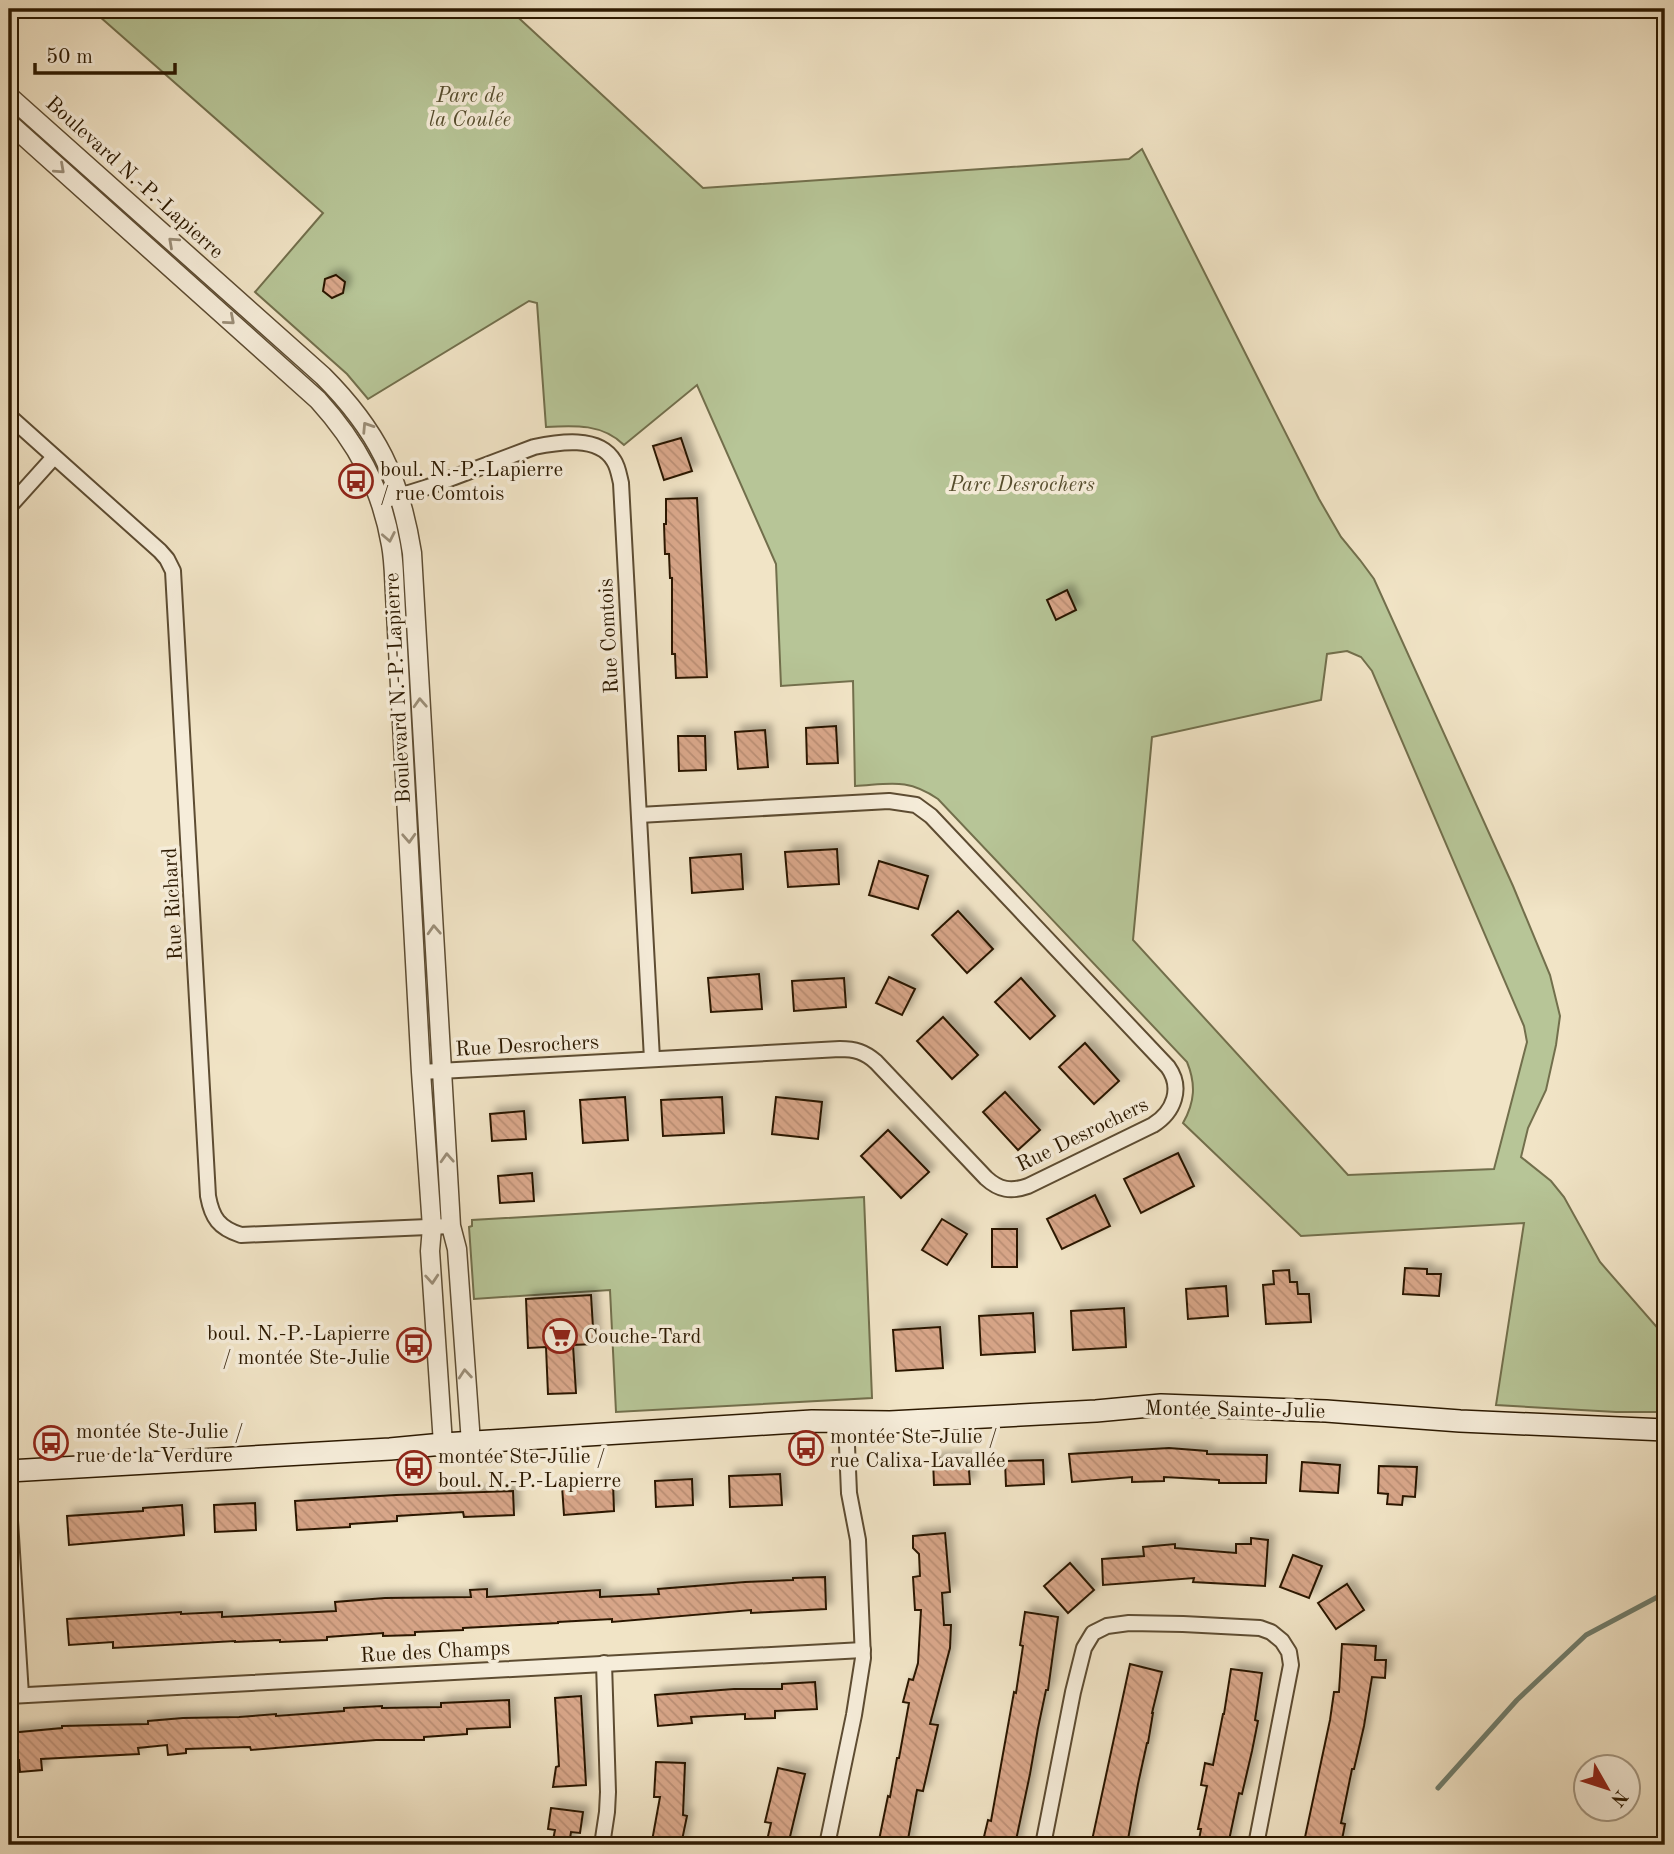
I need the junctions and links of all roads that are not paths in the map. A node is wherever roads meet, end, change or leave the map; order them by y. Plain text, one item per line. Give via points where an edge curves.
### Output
1 (9, 96) edge
2 (9, 123) edge
3 (9, 416) edge
4 (54, 457) junction
5 (399, 497) junction
6 (380, 502) junction
7 (9, 507) edge
8 (639, 815) junction
9 (652, 1059) junction
10 (442, 1071) junction
11 (421, 1072) junction
12 (452, 1226) junction
13 (432, 1227) junction
14 (846, 1422) junction
15 (1665, 1430) edge
16 (471, 1443) junction
17 (443, 1444) junction
18 (9, 1471) edge
19 (9, 1505) edge
20 (863, 1650) junction
21 (604, 1663) junction
22 (15, 1695) edge
23 (602, 1845) edge
24 (827, 1845) edge
25 (1043, 1845) edge
26 (1256, 1845) edge

5 -> 1 street, Boulevard N.-P.-Lapierre via 375,439 328,380
2 -> 6 street, Boulevard N.-P.-Lapierre via 318,400 355,447
3 - 4 street, Rue Richard
4 - 7 street
4 - 13 street, Rue Richard via 160,551 173,571 212,1214 225,1228 241,1235
5 - 6 street, Rue Comtois
5 - 8 street, Rue Comtois via 545,444 585,443 608,453 621,483
10 -> 5 street, Boulevard N.-P.-Lapierre via 412,553
6 -> 11 street, Boulevard N.-P.-Lapierre via 395,594
8 - 9 street, Rue Comtois
8 - 9 street, Rue Desrochers via 889,801 916,805 932,816 1168,1067 1176,1090 1172,1108 1161,1120 1025,1188 1008,1190 986,1178 862,1052 840,1048
9 - 10 street, Rue Desrochers
10 - 11 street, Rue Desrochers
12 -> 10 street, Boulevard N.-P.-Lapierre
11 - 13 street, Boulevard N.-P.-Lapierre
12 - 13 street, Rue Richard
16 -> 12 street, Boulevard N.-P.-Lapierre
13 -> 17 street, Boulevard N.-P.-Lapierre
14 - 15 main road, Montée Sainte-Julie via 1184,1405
14 - 16 main road, Montée Sainte-Julie
14 - 20 street
16 - 17 main road, Montée Sainte-Julie
17 - 18 main road, Montée Sainte-Julie
19 - 22 street
20 - 21 street, Rue des Champs
20 - 24 street
21 - 22 street, Rue des Champs
21 - 23 street via 608,1792
25 - 26 street via 1084,1648 1101,1628 1129,1623 1260,1628 1277,1635 1286,1646 1291,1665

